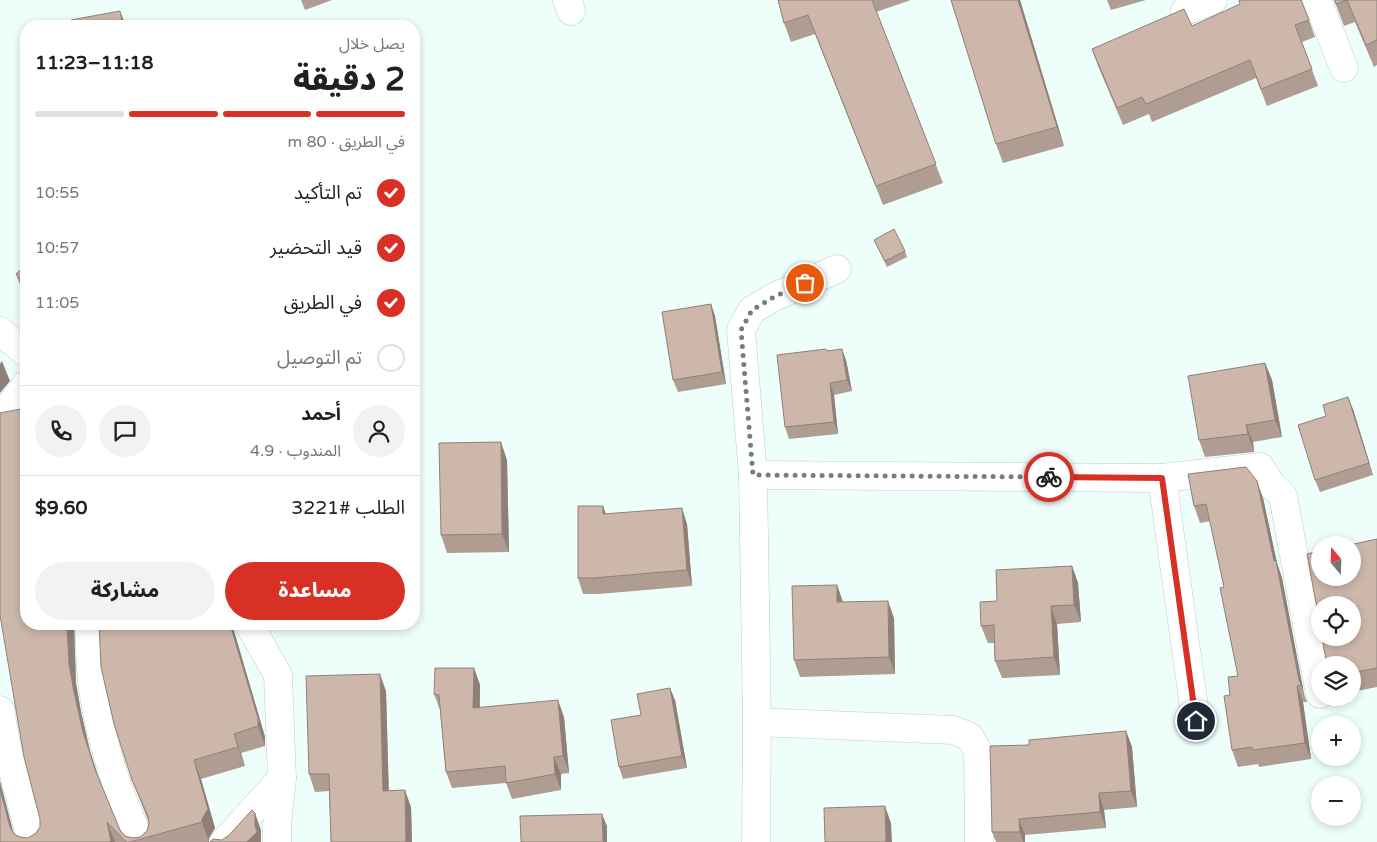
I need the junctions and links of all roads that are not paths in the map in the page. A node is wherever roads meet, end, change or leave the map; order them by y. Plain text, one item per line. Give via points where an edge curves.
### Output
1 (1213, 0) edge
2 (1317, 0) edge
3 (1185, 11) edge
4 (1344, 68) dead end
5 (837, 269) dead end
6 (0, 331) edge
7 (20, 348) edge
8 (20, 393) edge
9 (0, 418) edge
10 (753, 475) junction
11 (1162, 478) junction
12 (89, 630) edge
13 (252, 630) edge
14 (1313, 656) edge
15 (0, 710) edge
16 (1196, 721) dead end
17 (757, 722) junction
18 (282, 778) junction
19 (32, 842) edge
20 (141, 842) edge
21 (224, 842) edge
22 (276, 842) edge
23 (756, 842) edge
24 (979, 842) edge

1 - 3 street
2 - 4 street
5 - 10 street via 752,310 741,330
6 - 7 street
8 - 9 street
10 - 11 street
10 - 17 street
11 - 14 street via 1260,467 1283,496
11 - 16 street
12 - 20 street via 93,688 104,742 129,817
13 - 18 street via 278,675
15 - 19 street
17 - 23 street
17 - 24 street via 954,730 969,736 978,751
18 - 21 street
18 - 22 street

